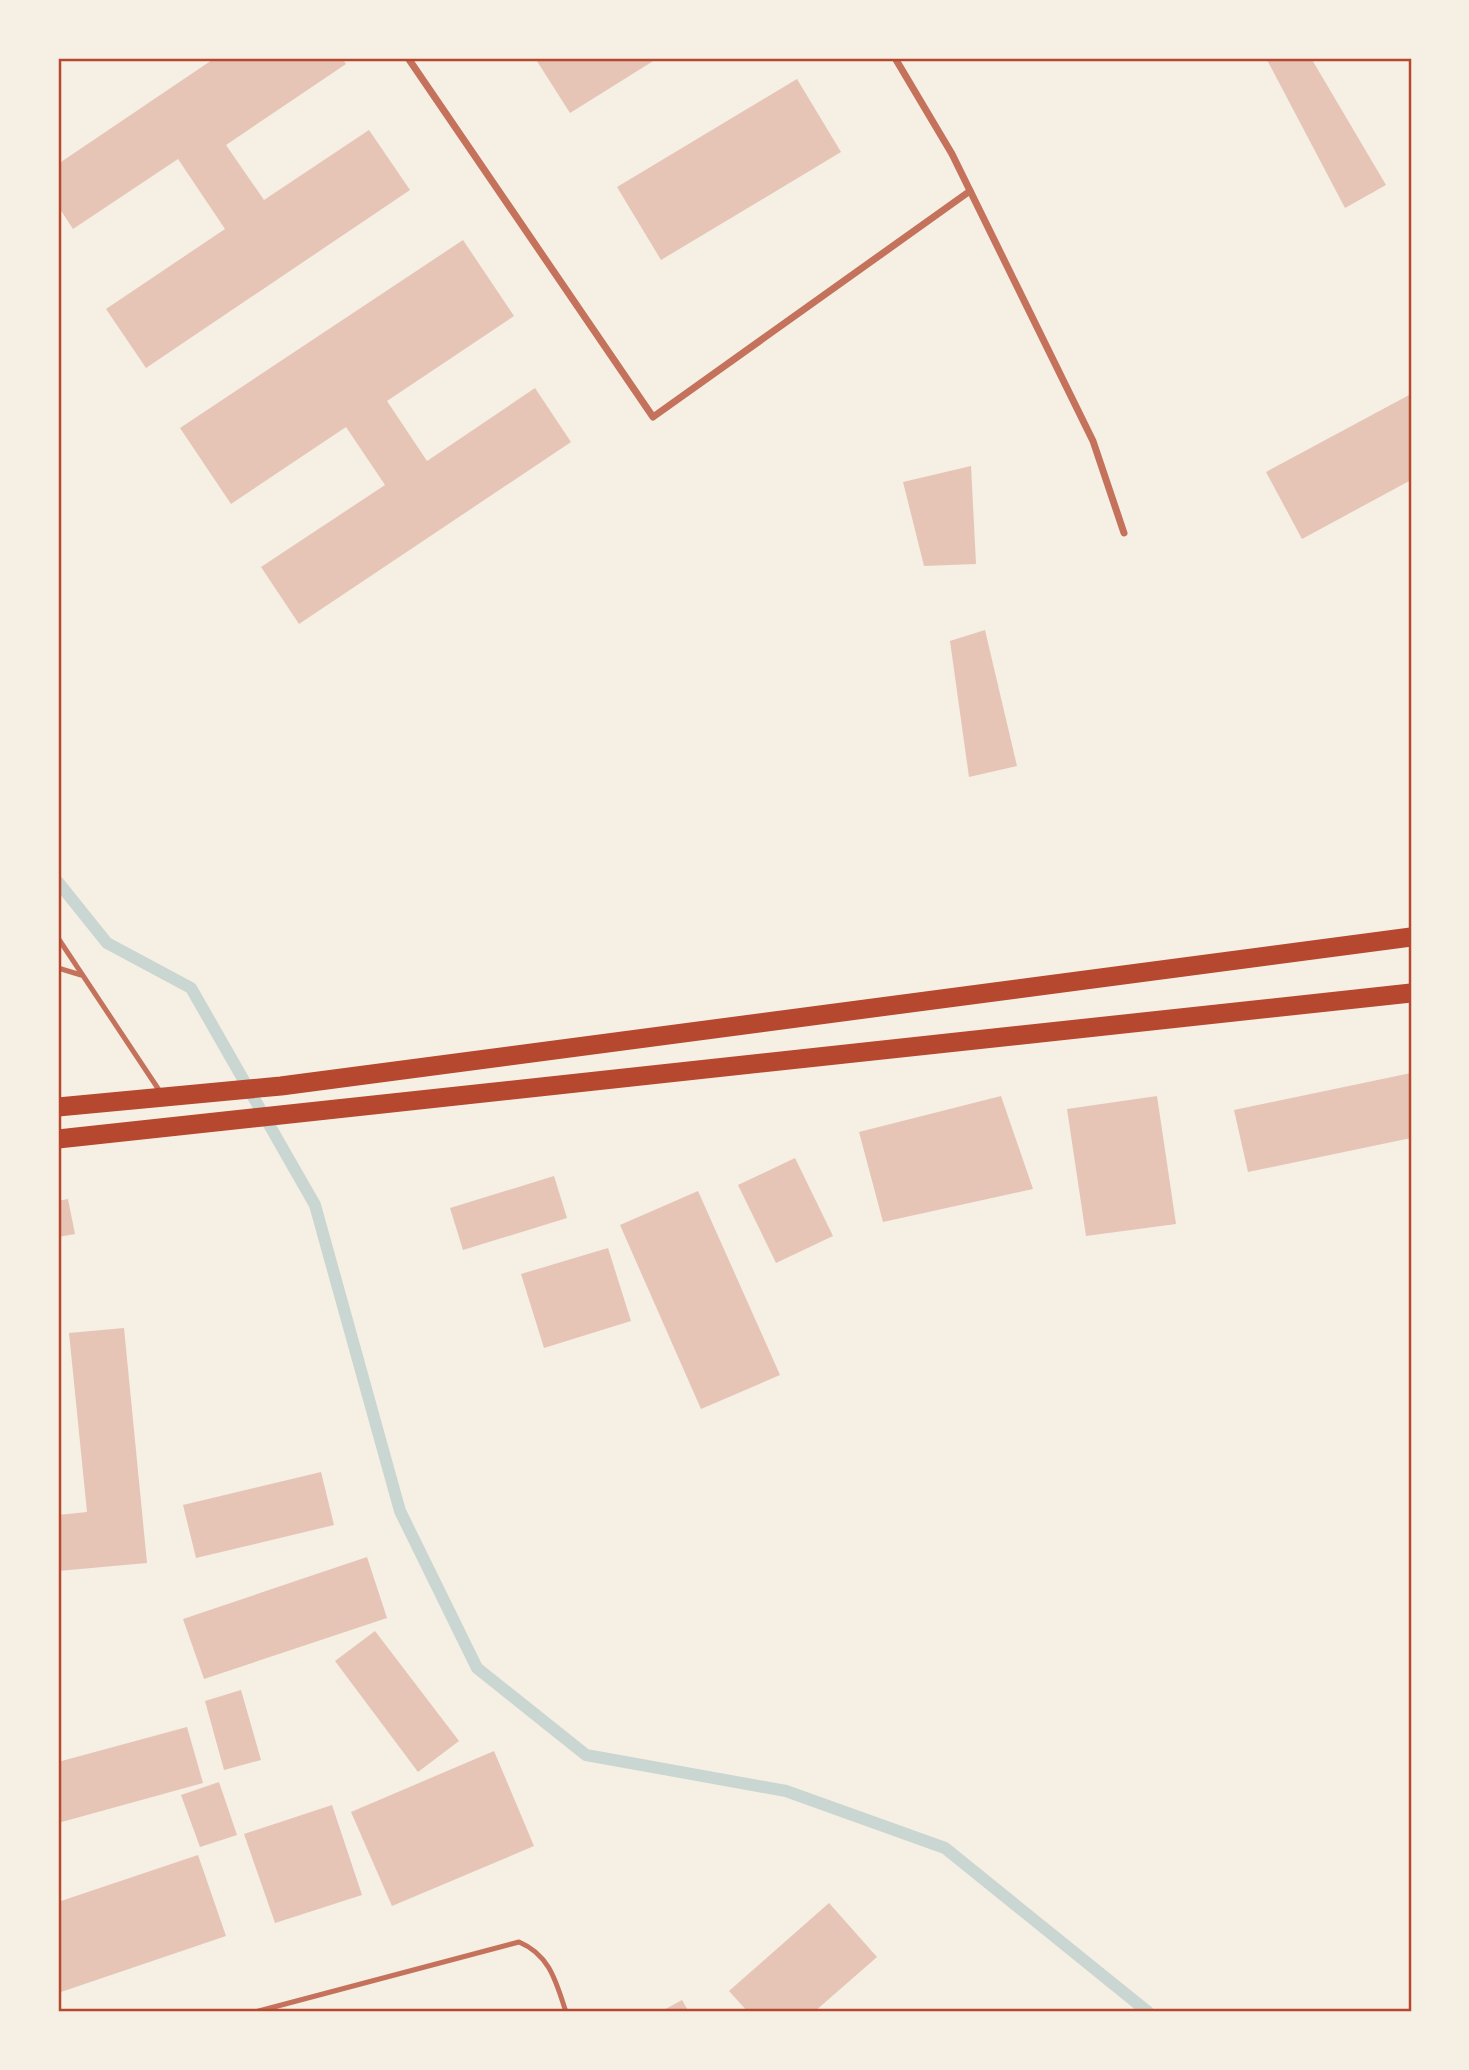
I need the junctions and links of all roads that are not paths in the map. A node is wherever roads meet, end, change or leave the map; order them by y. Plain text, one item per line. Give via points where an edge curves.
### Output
1 (408, 58) edge
2 (895, 58) edge
3 (970, 191) junction
4 (1124, 533) dead end
5 (1411, 937) edge
6 (58, 938) edge
7 (58, 968) edge
8 (81, 975) junction
9 (1411, 993) edge
10 (163, 1096) junction
11 (58, 1107) edge
12 (58, 1139) edge
13 (256, 2012) edge
14 (566, 2012) edge

1 - 3 street via 653,418
2 - 3 street
3 - 4 street via 1093,441
5 - 10 highway via 281,1086
6 - 8 lane
7 - 8 lane
8 - 10 lane
9 - 12 highway
10 - 11 highway
13 - 14 lane via 519,1942 537,1949 553,1972

